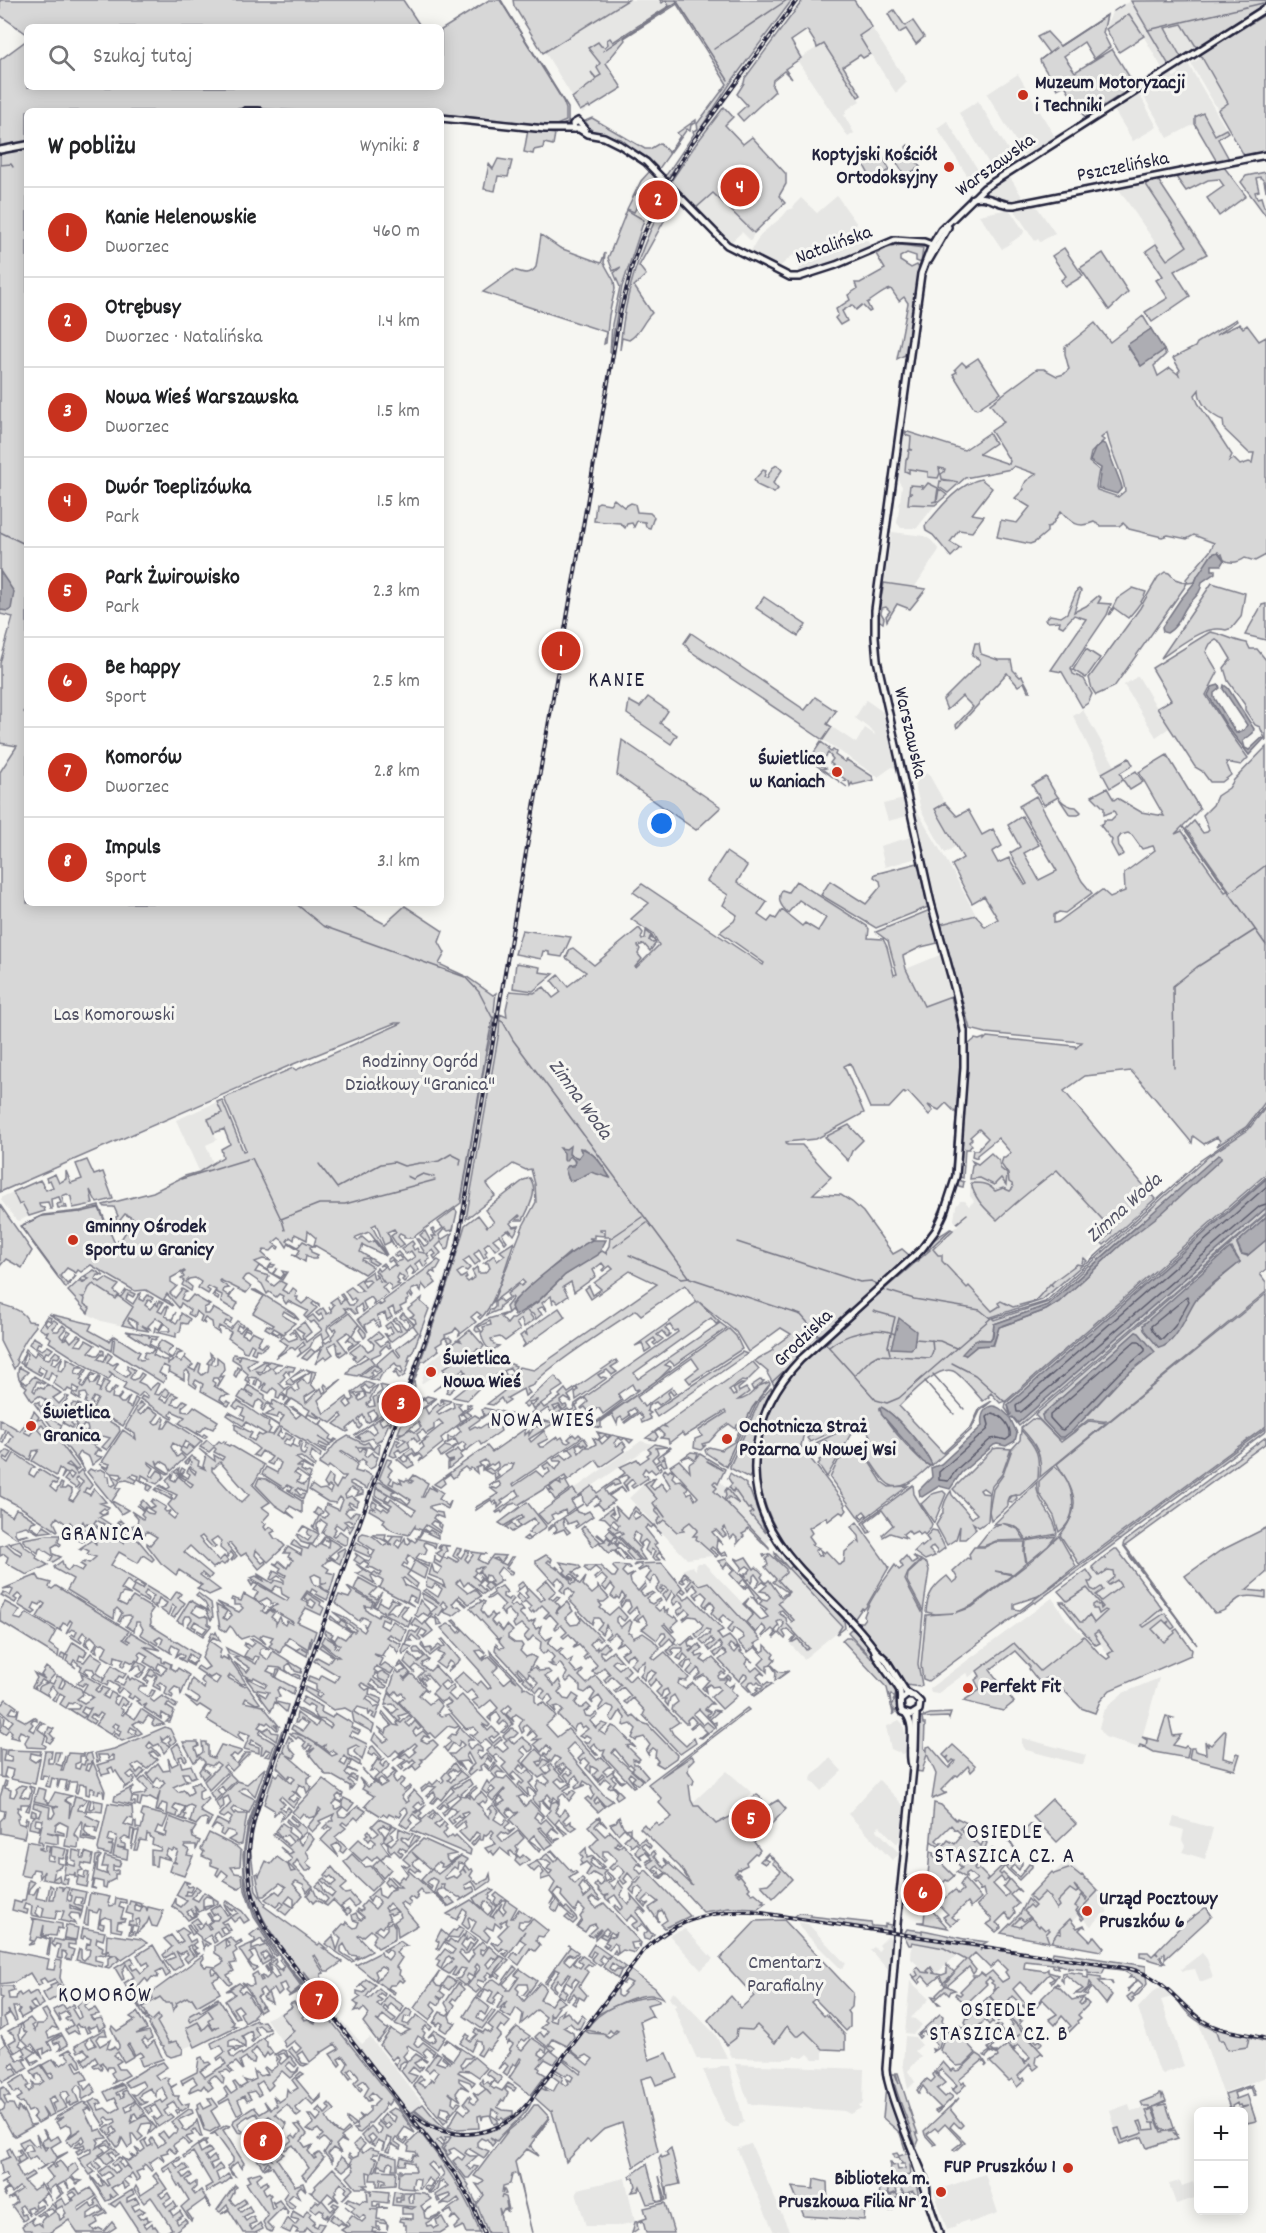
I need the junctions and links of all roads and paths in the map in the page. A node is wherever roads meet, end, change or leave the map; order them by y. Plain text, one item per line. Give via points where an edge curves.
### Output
1 (1266, 8) edge
2 (444, 118) edge
3 (24, 146) edge
4 (0, 150) edge
5 (1266, 155) edge
6 (983, 194) junction
7 (972, 199) junction
8 (932, 247) junction
9 (953, 1187) joint
10 (875, 1650) junction
11 (911, 1695) junction
12 (901, 1700) junction
13 (917, 1712) junction
14 (905, 1714) junction
15 (912, 1765) junction
16 (940, 2233) edge

1 - 6 main road, Warszawska
2 - 8 main road, Natalińska via 548,129 577,127 620,144 644,160 727,245 790,277 836,265 892,241 910,240
3 - 4 main road
5 - 6 main road, Pszczelińska via 1014,205
6 - 7 main road, Warszawska
6 - 7 main road, Pszczelińska
7 - 8 main road, Warszawska
8 - 9 main road, Warszawska via 921,283 874,637 962,1022 964,1067
9 - 10 main road, Grodziska via 941,1220 919,1252 787,1375 767,1407 756,1444 757,1487 774,1536
10 - 11 main road, Grodziska
10 - 12 main road, Grodziska via 899,1689
11 - 12 main road
11 - 13 main road via 919,1701
12 - 14 main road via 900,1708
13 - 14 main road
13 - 15 main road
14 - 15 main road via 911,1729
15 - 16 main road via 887,2058 892,2093

